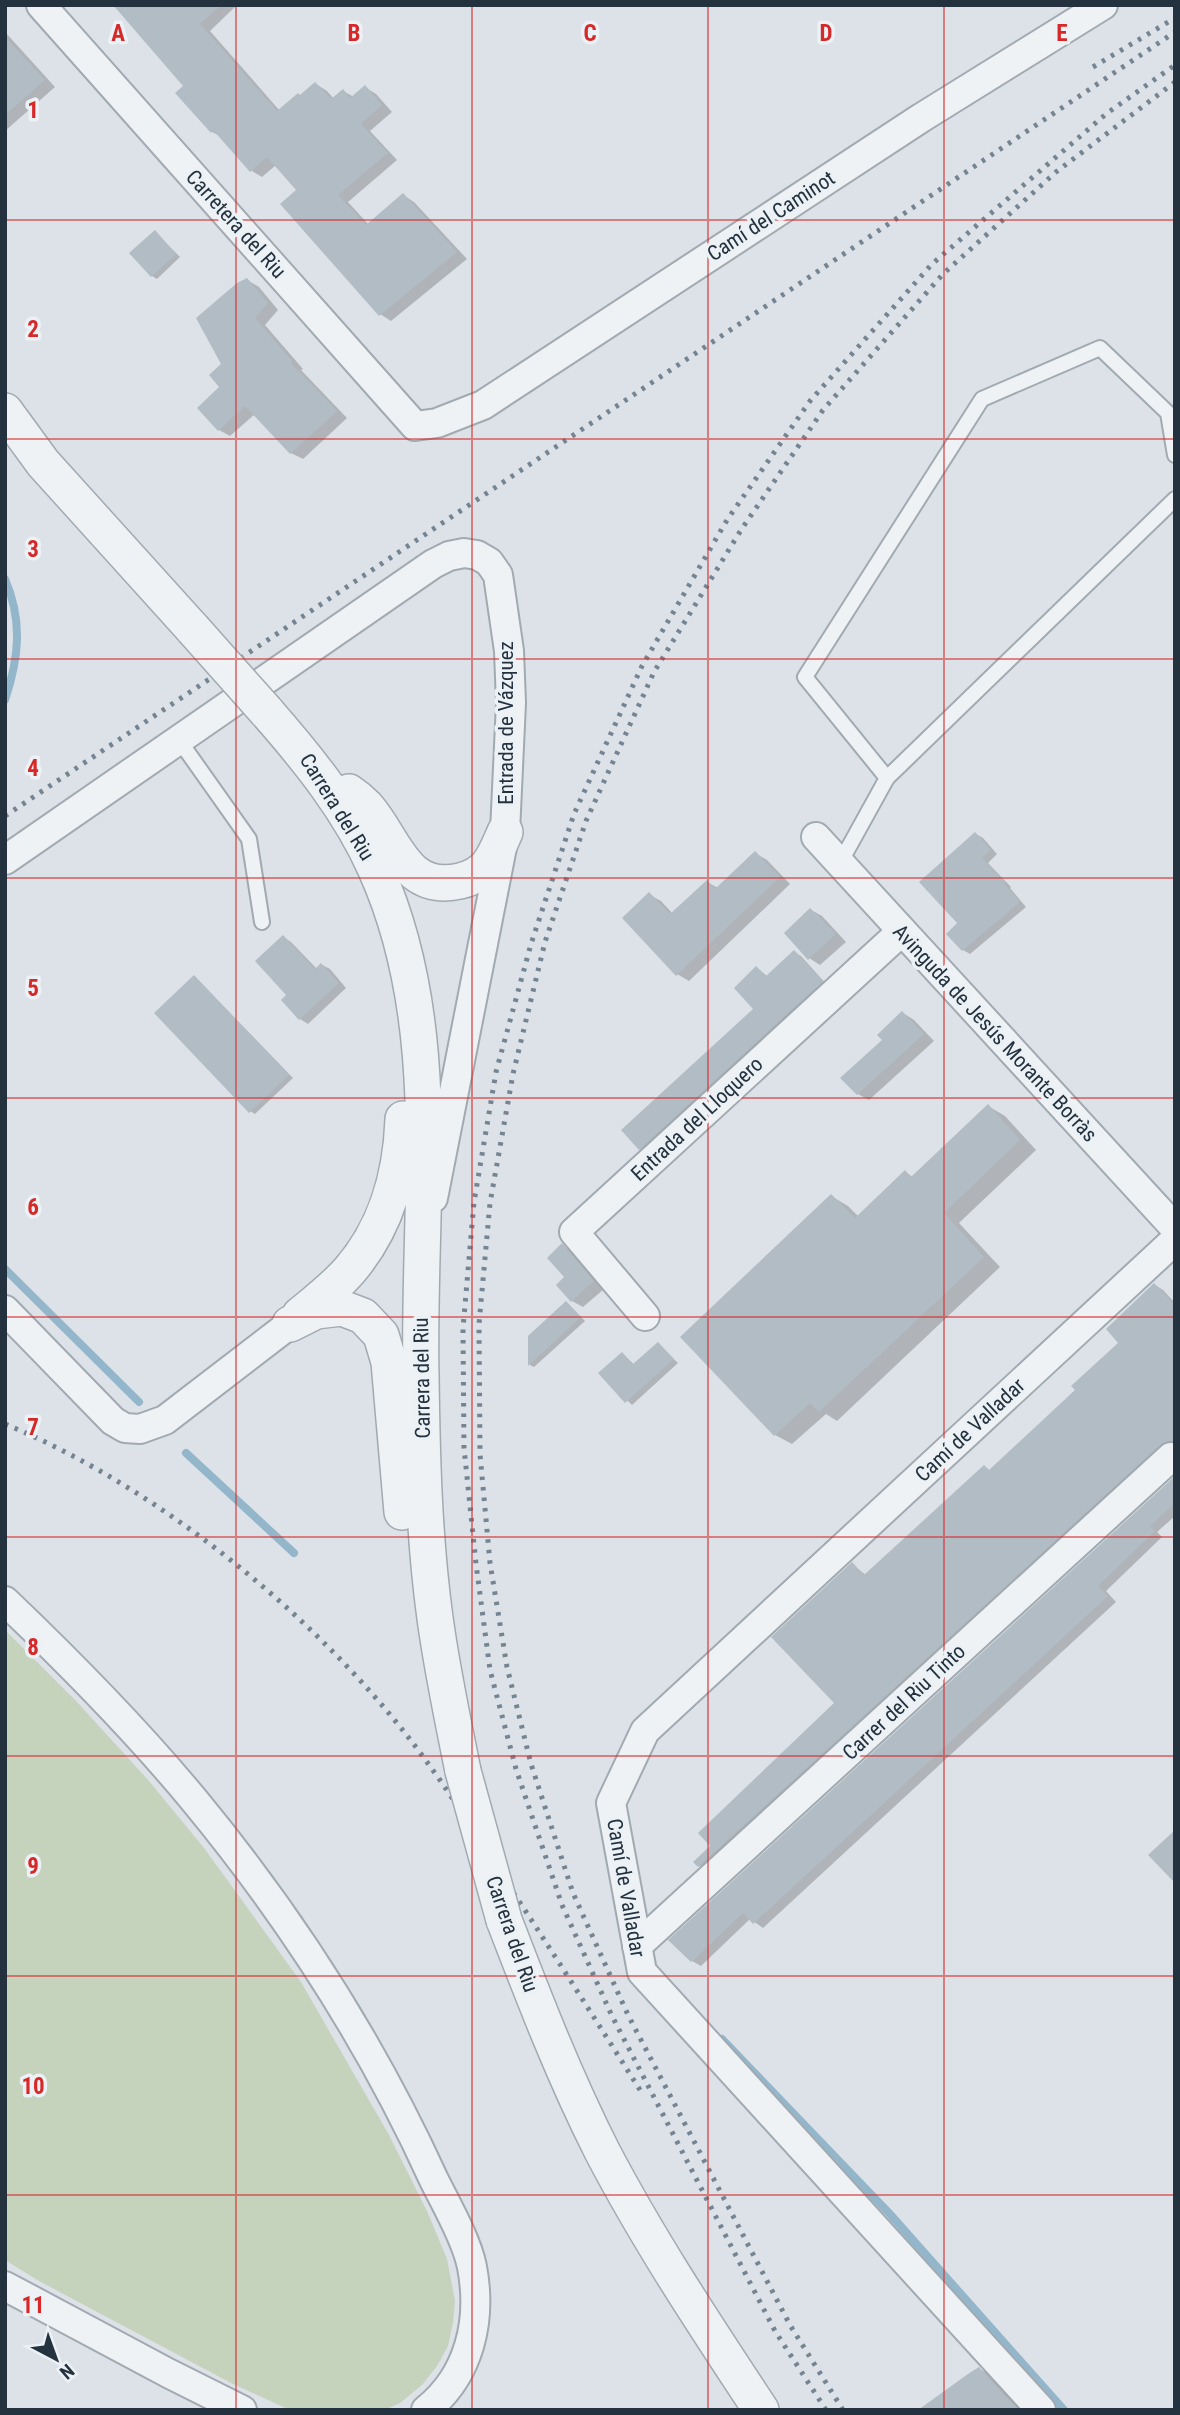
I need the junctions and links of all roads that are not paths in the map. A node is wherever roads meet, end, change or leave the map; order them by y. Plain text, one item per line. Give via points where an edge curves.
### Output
1 (41, 5) edge
2 (1103, 5) edge
3 (5, 411) edge
4 (437, 423) joint
5 (1175, 455) edge
6 (1175, 499) edge
7 (179, 740) junction
8 (309, 759) junction
9 (887, 778) junction
10 (505, 832) junction
11 (816, 837) dead end
12 (5, 860) edge
13 (840, 863) junction
14 (262, 922) dead end
15 (902, 931) junction
16 (409, 972) junction
17 (1175, 1228) edge
18 (1175, 1240) edge
19 (421, 1249) junction
20 (5, 1310) edge
21 (645, 1317) dead end
22 (290, 1324) junction
23 (1171, 1457) dead end
24 (5, 1601) edge
25 (435, 1619) junction
26 (636, 1946) junction
27 (5, 2286) edge
28 (242, 2410) edge
29 (426, 2410) edge
30 (761, 2410) edge
31 (1041, 2410) edge

1 - 4 street, Carretera del Riu via 415,426
2 - 4 street, Camí del Caminot via 921,118 483,405
3 - 8 street, Carrera del Riu, bridge via 43,463
5 - 9 lane via 1168,413 1100,348 982,399 805,677
6 - 9 lane
7 - 10 street, Entrada de Vázquez via 433,564 449,556 477,555 498,575 508,639 511,703
7 - 12 street, Entrada de Vázquez
7 - 14 lane via 249,839
8 - 10 street via 366,806 408,868 429,881 474,878 492,862
8 - 16 street, Carrera del Riu via 376,870
9 - 13 lane
10 - 19 street, Entrada de Vázquez
11 - 13 street, Avinguda de Jesús Morante Borràs
13 - 15 street, Avinguda de Jesús Morante Borràs
15 - 17 street, Avinguda de Jesús Morante Borràs
15 - 21 street, Entrada del Lloquero via 574,1232
16 - 19 street, Carrera del Riu via 423,1112
16 - 22 street via 403,1129 393,1193 373,1237 348,1272
18 - 26 street, Camí de Valladar via 645,1731 611,1802
19 - 25 street, Carrera del Riu via 423,1468
20 - 22 street via 113,1421 140,1429 165,1420
22 - 25 street via 316,1311 342,1308 363,1316 381,1335 389,1362 402,1516
23 - 26 street, Carrer del Riu Tinto
24 - 29 street via 151,1751 237,1853 331,1990 401,2113 472,2264 475,2293 469,2352 454,2380
25 - 30 street, Carrera del Riu, bridge via 463,1771 504,1920 560,2062 650,2238
26 - 31 street, Camí de Valladar via 642,1972 670,2006
27 - 28 street

